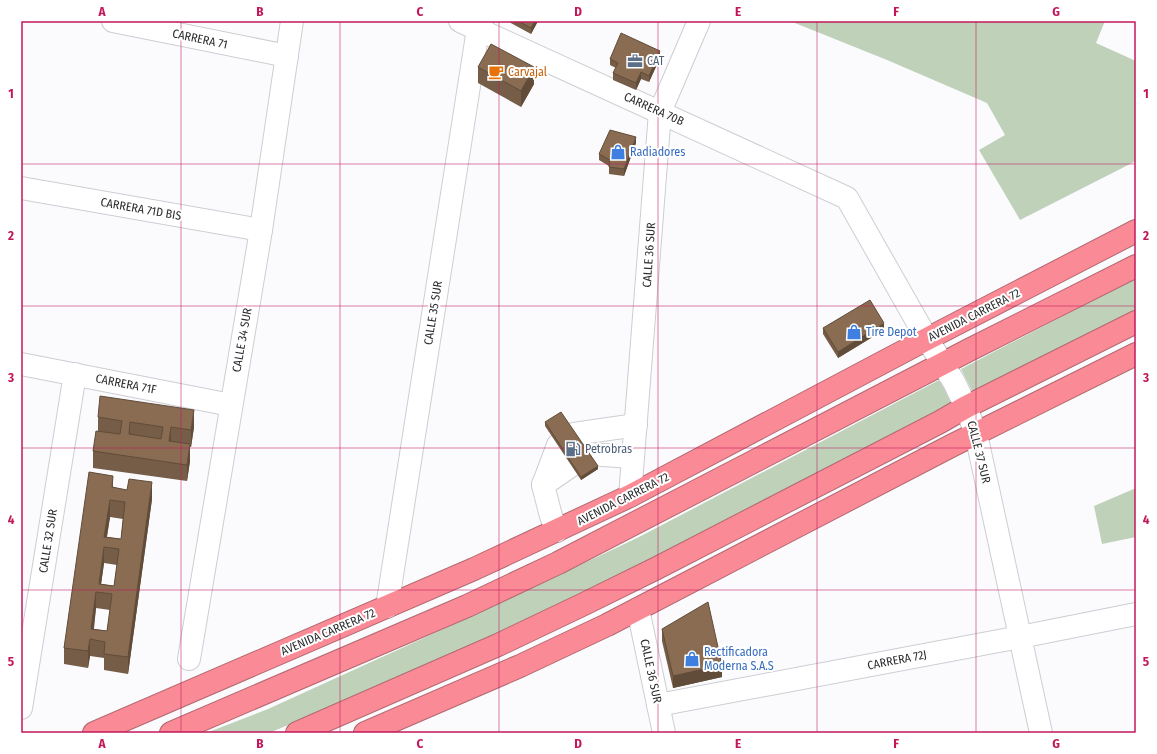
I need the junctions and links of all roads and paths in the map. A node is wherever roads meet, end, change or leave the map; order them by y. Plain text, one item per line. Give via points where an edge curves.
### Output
1 (112, 21) edge
2 (292, 21) edge
3 (699, 21) edge
4 (473, 24) edge
5 (287, 56) junction
6 (660, 112) junction
7 (21, 188) edge
8 (847, 198) joint
9 (261, 230) junction
10 (1136, 231) edge
11 (1136, 258) edge
12 (1079, 260) junction
13 (1136, 266) edge
14 (1136, 322) edge
15 (928, 339) junction
16 (1136, 354) edge
17 (943, 363) junction
18 (21, 364) edge
19 (75, 374) junction
20 (232, 404) junction
21 (966, 407) junction
22 (636, 425) junction
23 (976, 434) junction
24 (633, 457) junction
25 (543, 485) junction
26 (630, 496) junction
27 (557, 531) junction
28 (467, 606) junction
29 (387, 607) junction
30 (638, 609) junction
31 (1136, 614) edge
32 (1020, 637) junction
33 (498, 645) junction
34 (189, 659) dead end
35 (258, 696) junction
36 (163, 703) junction
37 (658, 705) junction
38 (21, 708) edge
39 (410, 713) junction
40 (94, 733) edge
41 (171, 733) edge
42 (297, 733) edge
43 (365, 733) edge
44 (664, 733) edge
45 (1041, 733) edge

1 - 5 street, CARRERA 71
2 - 5 street, CALLE 34 SUR
3 - 6 street, CALLE 36 SUR
4 - 6 street, CARRERA 70B
4 - 29 street, CALLE 35 SUR
5 - 9 street, CALLE 34 SUR
6 - 8 street, CARRERA 70B
6 - 22 street, CALLE 36 SUR
7 - 9 street, CARRERA 71D BIS
8 - 15 street, CALLE 37 SUR
9 - 20 street, CALLE 34 SUR
10 - 12 highway, AVENIDA CARRERA 72
11 - 12 highway
12 - 15 highway, AVENIDA CARRERA 72
13 - 17 highway
14 - 21 highway
15 - 17 street, CALLE 37 SUR
15 - 26 highway, AVENIDA CARRERA 72
16 - 23 highway
17 - 21 street, CALLE 37 SUR
17 - 28 highway via 558,563
18 - 19 street, CARRERA 71F
19 - 20 street, CARRERA 71F
19 - 38 street, CALLE 32 SUR
20 - 34 street, CALLE 34 SUR
21 - 23 street, CALLE 37 SUR
21 - 33 highway via 657,568
22 - 24 street, CALLE 36 SUR
22 - 25 street via 566,439
23 - 30 highway
23 - 32 street, CALLE 37 SUR
24 - 25 street via 580,460
24 - 26 street, CALLE 36 SUR
25 - 27 street
26 - 27 highway, AVENIDA CARRERA 72
27 - 28 highway
27 - 29 highway, AVENIDA CARRERA 72
28 - 35 highway
29 - 36 highway, AVENIDA CARRERA 72
30 - 37 street, CALLE 36 SUR
30 - 39 highway via 520,666
31 - 32 street, CARRERA 72J
32 - 37 street, CARRERA 72J
32 - 45 street, CALLE 37 SUR
33 - 39 highway
33 - 42 highway
35 - 36 highway
35 - 41 highway
36 - 40 highway, AVENIDA CARRERA 72
37 - 44 street, CALLE 36 SUR
39 - 43 highway

